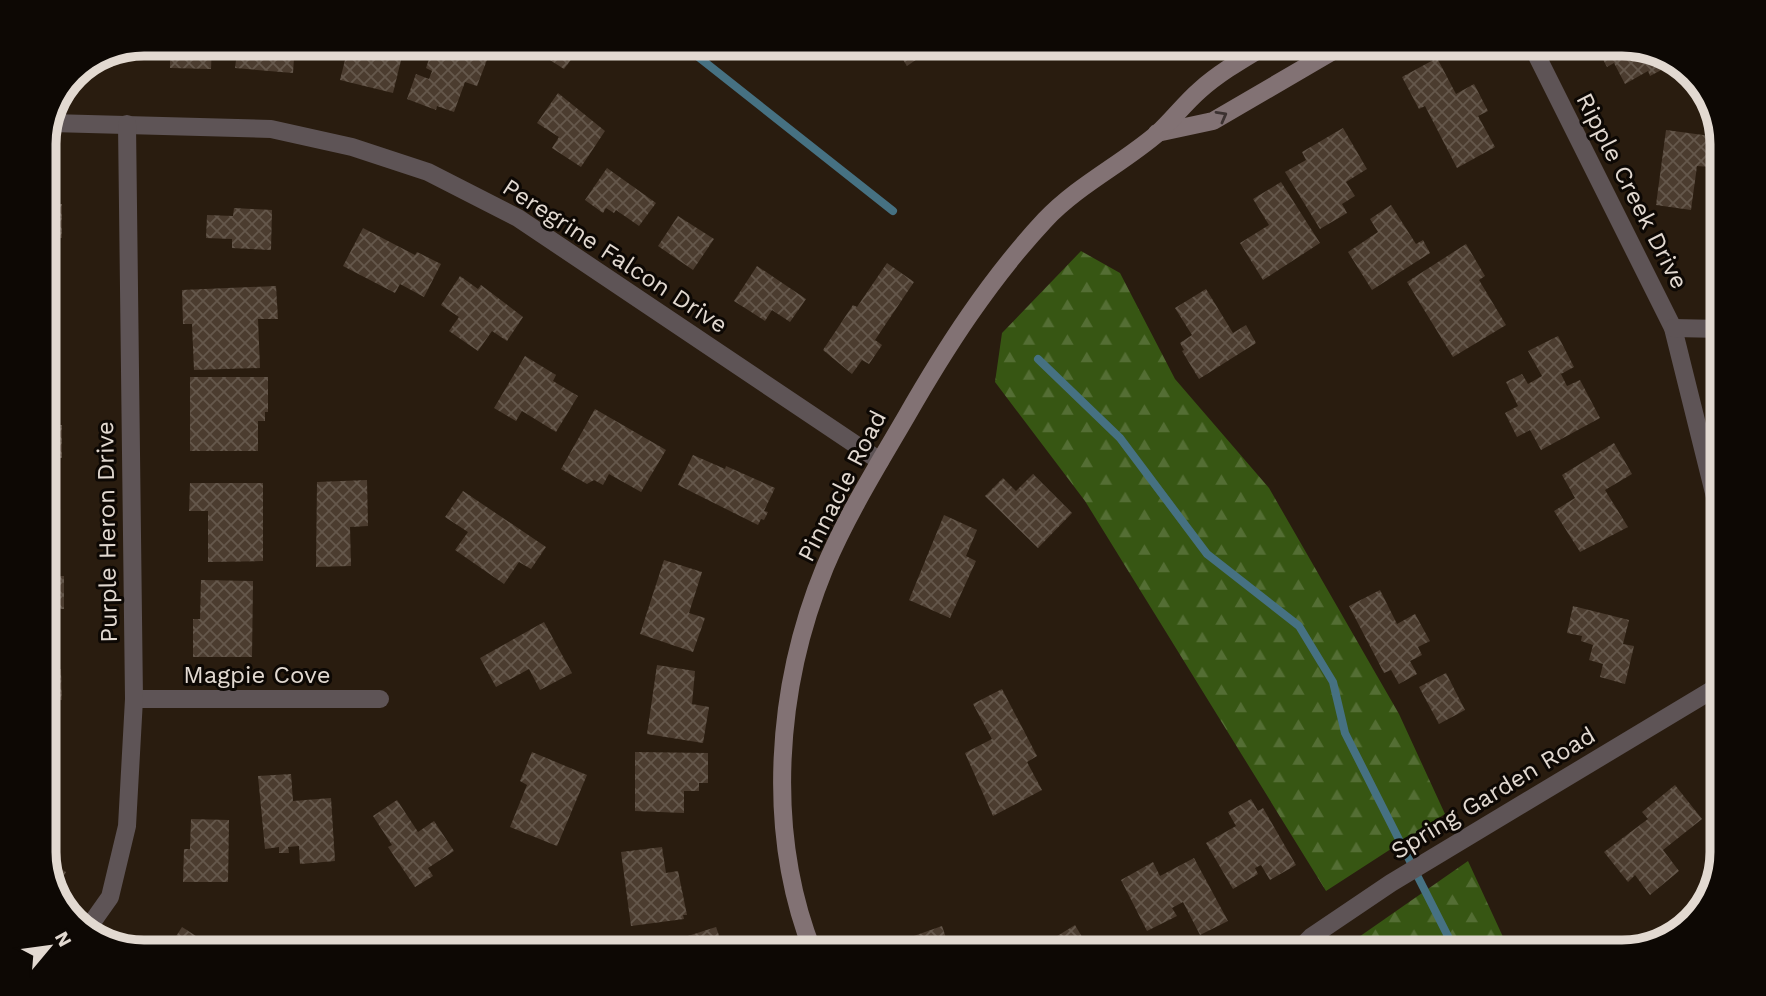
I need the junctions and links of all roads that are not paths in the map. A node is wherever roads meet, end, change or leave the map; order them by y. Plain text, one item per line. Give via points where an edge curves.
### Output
1 (1250, 56) edge
2 (1324, 56) edge
3 (1537, 56) edge
4 (59, 122) edge
5 (128, 124) junction
6 (1157, 134) junction
7 (1673, 328) junction
8 (1710, 329) edge
9 (880, 461) junction
10 (1710, 478) edge
11 (1710, 691) edge
12 (134, 699) junction
13 (380, 699) dead end
14 (92, 923) edge
15 (808, 940) edge
16 (1308, 940) edge

1 - 6 street, Pinnacle Road via 1200,89
6 -> 2 street, Pinnacle Road via 1213,121
3 - 7 street, Ripple Creek Drive
4 - 5 street, Peregrine Falcon Drive
5 - 9 street, Peregrine Falcon Drive via 271,129 352,147 428,172 518,218
5 - 12 street, Purple Heron Drive
6 - 9 street, Pinnacle Road via 1046,218 944,352
7 - 8 street
7 - 10 street, Ripple Creek Drive
9 - 15 street, Pinnacle Road via 825,566 795,658 782,754 785,848
11 - 16 street, Spring Garden Road via 1391,883
12 - 13 street, Magpie Cove
12 - 14 street, Purple Heron Drive via 127,826 110,897

